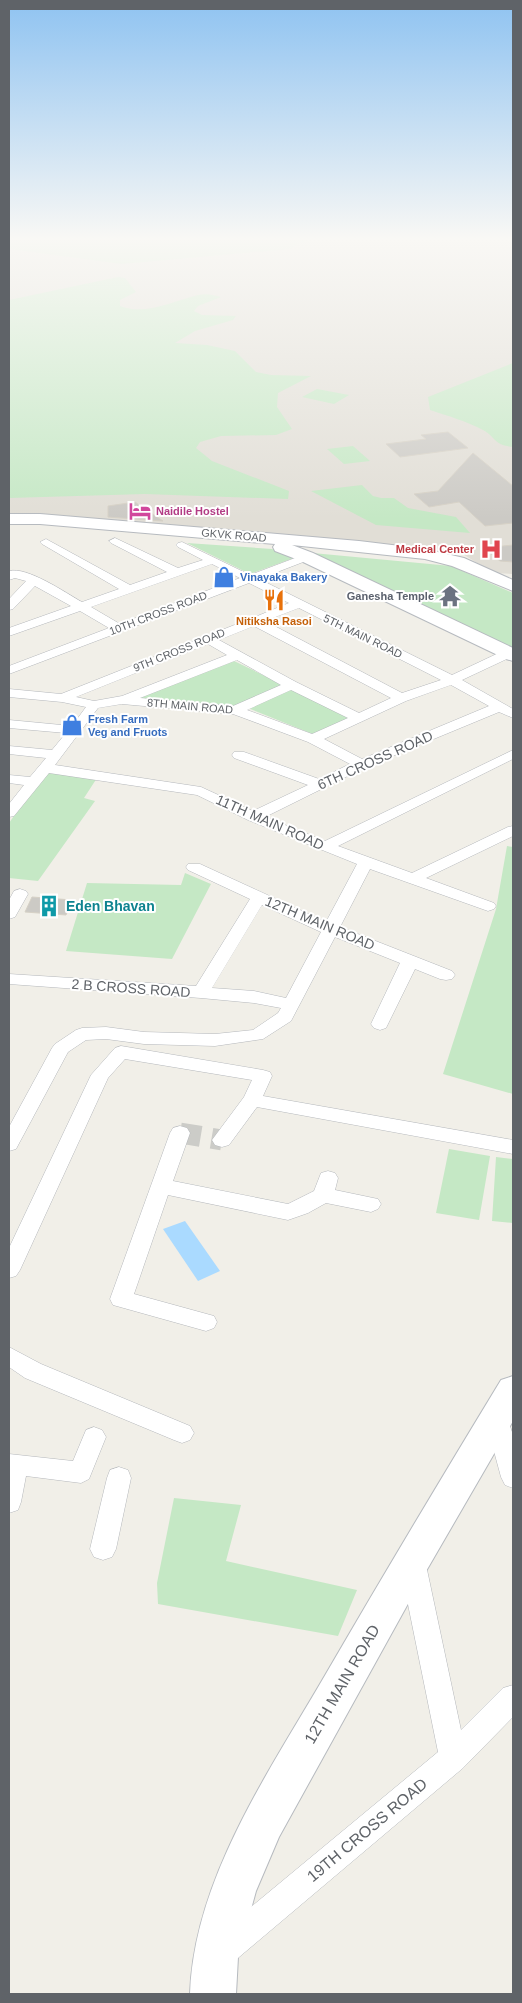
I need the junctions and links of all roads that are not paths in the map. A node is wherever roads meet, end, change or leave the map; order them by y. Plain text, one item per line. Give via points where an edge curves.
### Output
1 (9, 519) edge
2 (9, 524) edge
3 (115, 541) dead end
4 (46, 542) dead end
5 (269, 543) junction
6 (182, 545) dead end
7 (307, 557) junction
8 (213, 560) junction
9 (178, 573) junction
10 (9, 577) edge
11 (248, 579) junction
12 (34, 580) junction
13 (513, 586) edge
14 (129, 590) junction
15 (298, 604) junction
16 (9, 606) edge
17 (82, 606) junction
18 (253, 620) junction
19 (118, 628) junction
20 (9, 632) edge
21 (208, 639) junction
22 (511, 654) edge
23 (236, 656) junction
24 (9, 670) edge
25 (452, 680) junction
26 (291, 686) junction
27 (9, 693) edge
28 (62, 698) junction
29 (401, 698) junction
30 (122, 700) junction
31 (94, 705) junction
32 (499, 707) junction
33 (235, 710) junction
34 (513, 714) edge
35 (359, 718) junction
36 (9, 724) edge
37 (76, 730) junction
38 (313, 738) junction
39 (9, 750) edge
40 (513, 754) edge
41 (57, 755) junction
42 (239, 755) dead end
43 (361, 764) junction
44 (45, 768) junction
45 (9, 780) edge
46 (33, 782) junction
47 (320, 784) junction
48 (9, 813) edge
49 (253, 817) junction
50 (513, 830) edge
51 (325, 847) junction
52 (366, 861) junction
53 (194, 867) dead end
54 (414, 878) junction
55 (20, 894) dead end
56 (259, 897) junction
57 (488, 906) dead end
58 (9, 914) edge
59 (329, 929) junction
60 (410, 961) junction
61 (446, 975) dead end
62 (9, 979) edge
63 (201, 992) junction
64 (291, 1005) junction
65 (380, 1024) dead end
66 (252, 1100) junction
67 (180, 1133) dead end
68 (222, 1140) dead end
69 (9, 1144) edge
70 (513, 1147) edge
71 (162, 1186) junction
72 (371, 1204) dead end
73 (9, 1270) edge
74 (206, 1322) dead end
75 (9, 1356) edge
76 (505, 1404) edge
77 (182, 1433) dead end
78 (94, 1437) dead end
79 (12, 1464) edge
80 (513, 1477) edge
81 (119, 1478) dead end
82 (9, 1502) edge
83 (103, 1549) dead end
84 (412, 1561) junction
85 (513, 1698) edge
86 (453, 1758) junction
87 (214, 1976) edge

1 - 5 main road, GKVK ROAD via 40,519
2 - 5 main road, GKVK ROAD
3 - 9 street
4 - 14 street
5 - 7 main road
5 - 13 main road, GKVK ROAD via 458,562
6 - 8 street, 5TH MAIN ROAD
7 - 11 street, 10TH CROSS ROAD
7 - 22 main road
8 - 9 street
8 - 11 street, 5TH MAIN ROAD
9 - 14 street
10 - 12 street via 13,573
11 - 15 street, 5TH MAIN ROAD
11 - 19 street, 10TH CROSS ROAD
12 - 16 street
12 - 17 street
14 - 17 street
15 - 18 street, 9TH CROSS ROAD
15 - 25 street, 5TH MAIN ROAD
17 - 19 street
17 - 20 street
18 - 21 street, 9TH CROSS ROAD
18 - 29 street
19 - 24 street, 10TH CROSS ROAD
21 - 23 street
21 - 28 street, 9TH CROSS ROAD
22 - 25 street
23 - 26 street
23 - 30 street
25 - 29 street
25 - 32 street, 5TH MAIN ROAD
26 - 33 street
26 - 35 street
27 - 28 street, 8TH MAIN ROAD
28 - 31 street, 8TH MAIN ROAD
29 - 35 street
30 - 31 street, 8TH MAIN ROAD
30 - 33 street, 8TH MAIN ROAD
31 - 37 street
32 - 34 street, 5TH MAIN ROAD
32 - 43 street, 6TH CROSS ROAD
33 - 38 street, 8TH MAIN ROAD
35 - 38 street
36 - 37 street
37 - 41 street
38 - 43 street, 8TH MAIN ROAD
39 - 41 street
40 - 51 street
41 - 44 street
42 - 47 street
43 - 47 street, 6TH CROSS ROAD
44 - 46 street
44 - 49 street, 11TH MAIN ROAD via 201,791
45 - 46 street
46 - 48 street
47 - 49 street, 6TH CROSS ROAD
49 - 51 street, 11TH MAIN ROAD
50 - 54 street
51 - 52 street, 11TH MAIN ROAD
52 - 54 street, 11TH MAIN ROAD
52 - 59 street
53 - 56 street, 12TH MAIN ROAD
54 - 57 street, 11TH MAIN ROAD
55 - 58 street
56 - 59 street, 12TH MAIN ROAD
56 - 63 street
59 - 60 street, 12TH MAIN ROAD
59 - 64 street
60 - 61 street, 12TH MAIN ROAD
60 - 65 street
62 - 63 street, 2 B CROSS ROAD
63 - 64 street, 2 B CROSS ROAD via 254,997
64 - 69 street via 284,1017 257,1035 216,1040 82,1034 61,1048
66 - 68 street
66 - 70 street
66 - 73 street via 263,1076 121,1052 100,1075
67 - 71 street
71 - 72 street via 288,1212 301,1208 326,1187
71 - 74 street via 121,1299
75 - 77 street via 33,1371
76 - 80 street
76 - 84 main road, 12TH MAIN ROAD
78 - 79 street via 81,1472
79 - 82 street
81 - 83 street
84 - 86 street
84 - 87 main road, 12TH MAIN ROAD via 264,1822 234,1888
85 - 86 street, 19TH CROSS ROAD
86 - 87 street, 19TH CROSS ROAD

